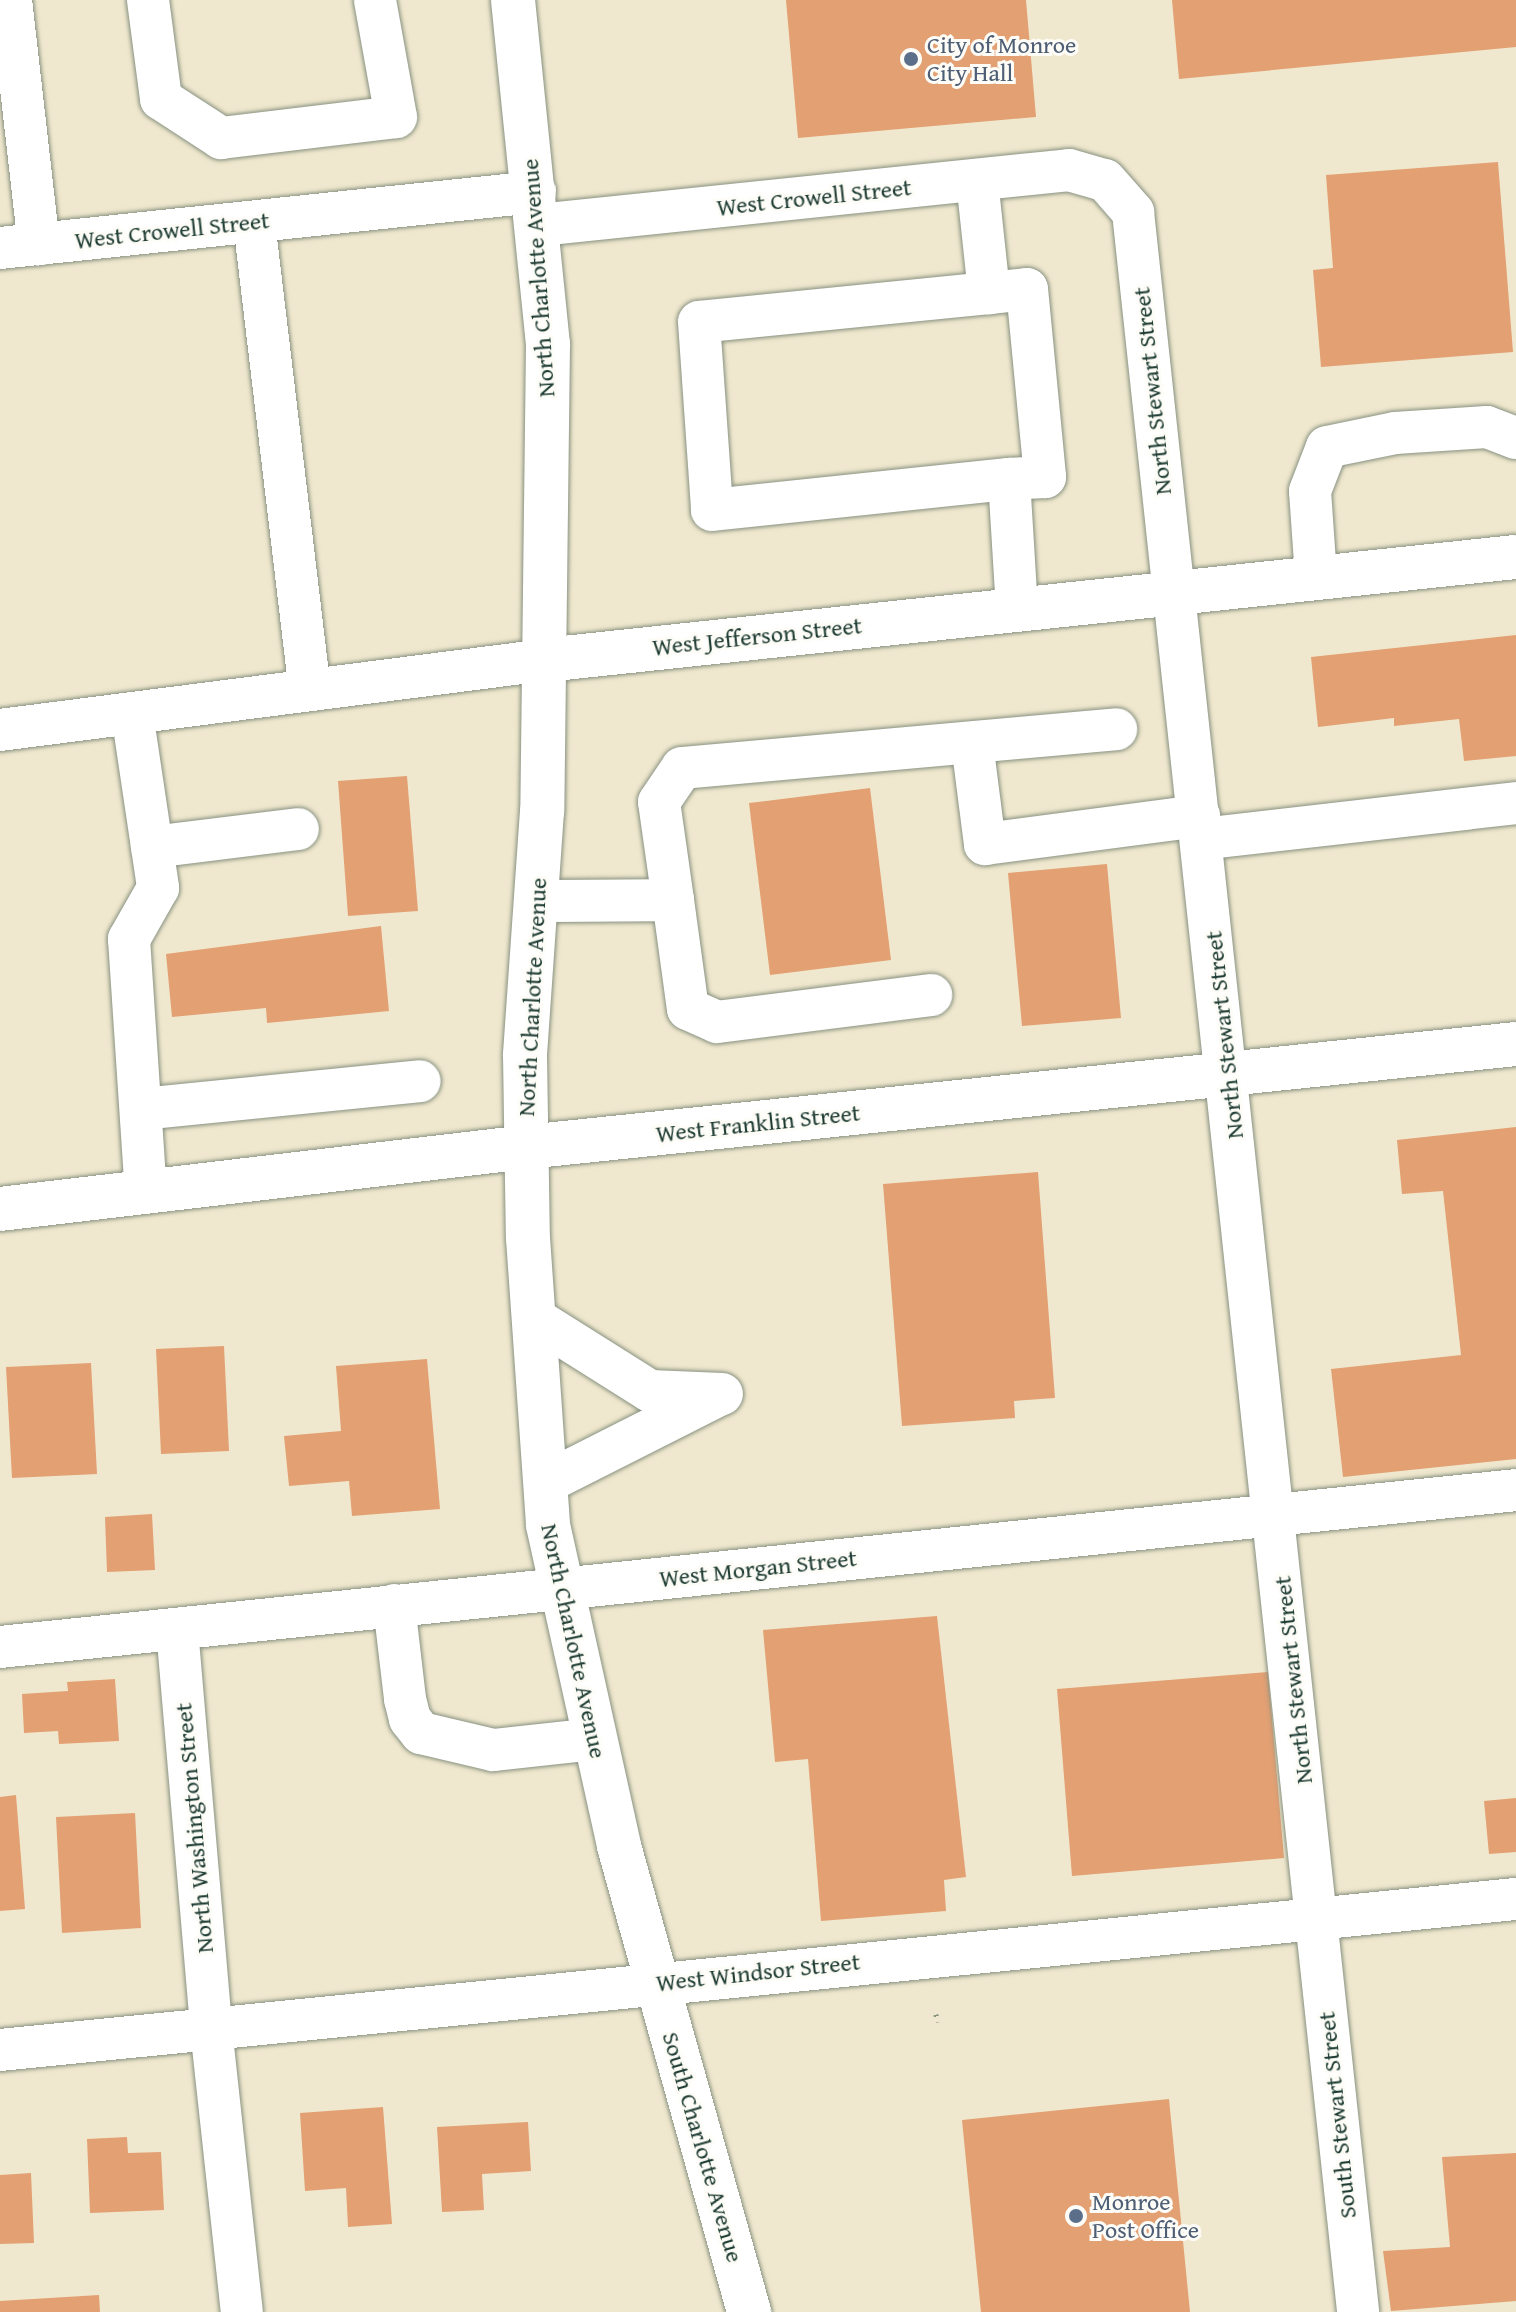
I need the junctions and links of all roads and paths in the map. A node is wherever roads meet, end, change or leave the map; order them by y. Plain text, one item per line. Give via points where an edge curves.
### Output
1 (11, 0) edge
2 (148, 0) edge
3 (375, 0) edge
4 (513, 0) edge
5 (1090, 174) joint
6 (977, 180) junction
7 (537, 208) junction
8 (254, 222) junction
9 (20, 246) edge
10 (989, 293) junction
11 (1516, 438) edge
12 (1009, 479) junction
13 (1516, 557) edge
14 (1316, 577) junction
15 (1173, 592) junction
16 (1017, 609) junction
17 (545, 660) junction
18 (310, 690) junction
19 (132, 713) junction
20 (1116, 729) dead end
21 (0, 730) edge
22 (972, 743) junction
23 (1516, 803) edge
24 (1200, 828) junction
25 (298, 829) dead end
26 (152, 847) junction
27 (673, 900) junction
28 (536, 901) junction
29 (931, 995) dead end
30 (1516, 1044) edge
31 (1229, 1074) junction
32 (420, 1081) dead end
33 (141, 1109) junction
34 (526, 1147) junction
35 (146, 1192) junction
36 (0, 1209) edge
37 (534, 1318) junction
38 (545, 1483) junction
39 (1516, 1490) edge
40 (1276, 1515) junction
41 (561, 1587) junction
42 (394, 1605) junction
43 (177, 1629) junction
44 (0, 1647) edge
45 (595, 1739) junction
46 (1516, 1899) edge
47 (1317, 1918) junction
48 (657, 1982) junction
49 (936, 2014) dead end
50 (937, 2022) dead end
51 (211, 2028) junction
52 (0, 2050) edge
53 (242, 2312) edge
54 (749, 2312) edge
55 (1358, 2312) edge

1 - 9 street
2 - 3 street via 161,99 221,138 396,117
4 - 7 main road, North Charlotte Avenue
5 - 6 street, West Crowell Street via 1069,170
5 - 15 street, North Stewart Street via 1119,190 1133,212
6 - 7 street, West Crowell Street
6 - 10 street
7 - 8 street, West Crowell Street
7 - 17 main road, North Charlotte Avenue via 548,344
8 - 9 street, West Crowell Street
8 - 18 street
10 - 12 street via 1027,289 1045,477
10 - 12 street via 699,322 712,510
11 - 14 street via 1487,427 1395,433 1327,447 1310,491
12 - 16 street
13 - 14 main road, West Jefferson Street
14 - 15 main road, West Jefferson Street
15 - 16 main road, West Jefferson Street
15 - 24 street, North Stewart Street
16 - 17 main road, West Jefferson Street
17 - 18 street, West Jefferson Street
17 - 28 main road, North Charlotte Avenue
18 - 19 street, West Jefferson Street
19 - 21 street, West Jefferson Street
19 - 26 street
20 - 22 street
22 - 24 street via 985,844
22 - 27 street via 682,768 659,802
23 - 24 street
24 - 31 street, North Stewart Street
25 - 26 street
26 - 33 street via 158,888 129,939
27 - 28 street
27 - 29 street via 688,1009 717,1022
28 - 34 main road, North Charlotte Avenue via 525,1055
30 - 31 main road, West Franklin Street
31 - 34 main road, West Franklin Street
31 - 40 street, North Stewart Street
32 - 33 street
33 - 35 street
34 - 35 main road, West Franklin Street
34 - 37 main road, North Charlotte Avenue
35 - 36 main road, West Franklin Street
37 - 38 main road, North Charlotte Avenue
37 - 38 street via 650,1391 722,1394
38 - 41 main road, North Charlotte Avenue
39 - 40 street, West Morgan Street
40 - 41 street, West Morgan Street
40 - 47 street, North Stewart Street
41 - 42 street, West Morgan Street
41 - 45 main road, North Charlotte Avenue
42 - 43 street, West Morgan Street
42 - 45 street via 405,1699 421,1733 493,1750
43 - 44 street, West Morgan Street
43 - 51 street, North Washington Street
45 - 48 main road, North Charlotte Avenue
46 - 47 street, West Windsor Street
47 - 48 street, West Windsor Street
47 - 55 street, South Stewart Street
48 - 51 street, West Windsor Street
48 - 54 main road, South Charlotte Avenue
49 - 50 path
51 - 52 street, West Windsor Street
51 - 53 street, North Washington Street

